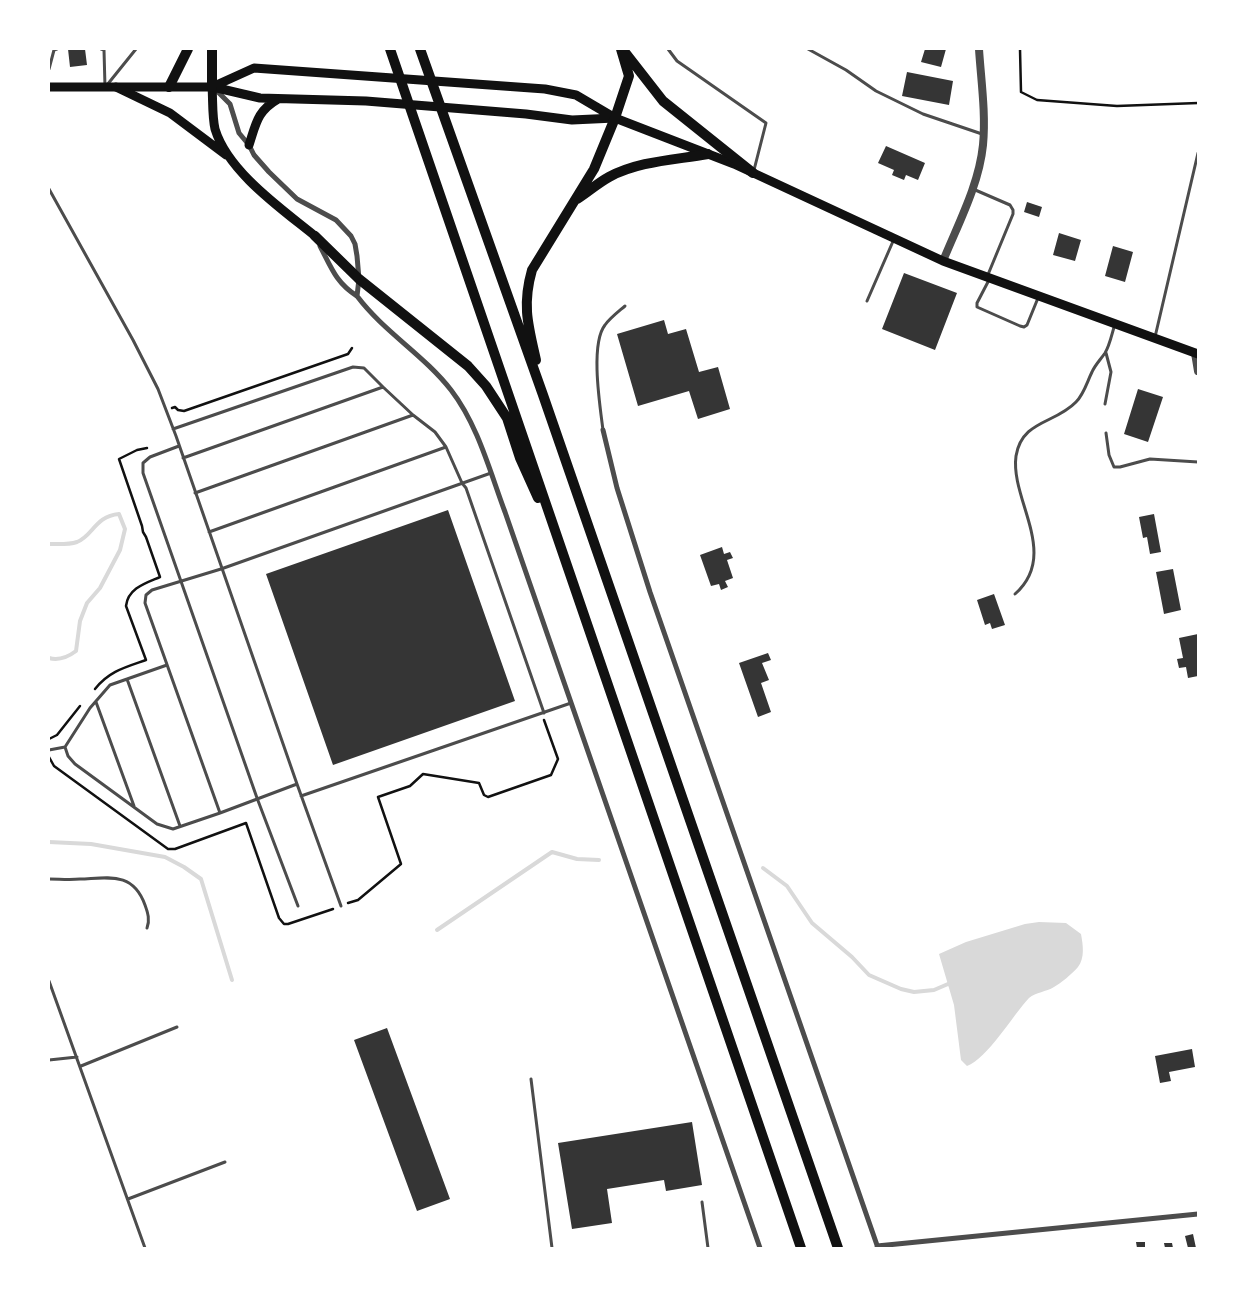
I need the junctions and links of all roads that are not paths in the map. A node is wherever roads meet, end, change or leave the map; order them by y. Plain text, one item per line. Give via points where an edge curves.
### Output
1 (57, 49) edge
2 (101, 49) edge
3 (136, 49) edge
4 (188, 49) edge
5 (212, 49) edge
6 (390, 49) edge
7 (420, 49) edge
8 (622, 49) edge
9 (668, 49) edge
10 (808, 49) edge
11 (979, 49) edge
12 (49, 69) edge
13 (212, 86) junction
14 (49, 87) edge
15 (116, 87) junction
16 (169, 87) junction
17 (105, 88) junction
18 (279, 98) junction
19 (615, 118) junction
20 (983, 134) junction
21 (249, 145) junction
22 (1198, 153) edge
23 (708, 154) junction
24 (232, 160) junction
25 (754, 173) junction
26 (972, 188) junction
27 (49, 189) edge
28 (574, 201) junction
29 (315, 236) junction
30 (895, 238) junction
31 (943, 261) junction
32 (989, 277) junction
33 (359, 279) junction
34 (357, 296) junction
35 (1039, 296) junction
36 (867, 301) dead end
37 (625, 306) dead end
38 (1115, 324) junction
39 (1155, 338) junction
40 (1106, 352) junction
41 (1197, 353) edge
42 (1198, 371) edge
43 (383, 387) junction
44 (543, 395) junction
45 (1105, 404) dead end
46 (413, 415) junction
47 (173, 429) junction
48 (603, 430) joint
49 (1106, 433) dead end
50 (179, 446) junction
51 (446, 447) junction
52 (183, 458) junction
53 (1198, 462) edge
54 (491, 473) junction
55 (462, 483) junction
56 (195, 493) junction
57 (209, 532) junction
58 (566, 561) junction
59 (221, 569) junction
60 (181, 581) junction
61 (1015, 594) dead end
62 (167, 666) junction
63 (127, 679) junction
64 (96, 702) junction
65 (570, 703) junction
66 (543, 713) junction
67 (66, 747) junction
68 (49, 750) edge
69 (297, 784) junction
70 (301, 796) junction
71 (257, 798) junction
72 (134, 806) junction
73 (220, 813) junction
74 (180, 826) junction
75 (49, 879) edge
76 (298, 906) dead end
77 (342, 906) road end
78 (147, 928) dead end
79 (49, 980) edge
80 (177, 1027) dead end
81 (77, 1057) junction
82 (49, 1060) edge
83 (80, 1066) junction
84 (531, 1080) dead end
85 (225, 1162) dead end
86 (128, 1199) junction
87 (702, 1202) dead end
88 (1198, 1214) edge
89 (877, 1247) edge
90 (145, 1248) edge
91 (552, 1248) edge
92 (708, 1248) edge
93 (760, 1248) edge
94 (801, 1248) edge
95 (838, 1248) edge

1 - 12 lane
2 - 17 lane via 104,50
3 - 17 lane
4 - 16 highway
5 - 13 highway
6 - 58 highway
7 - 44 highway
8 - 19 highway via 629,76
8 - 25 highway via 663,100
9 - 25 lane via 677,61 766,123
10 - 20 lane via 876,91 923,114
11 - 20 street
13 - 16 main road
13 - 18 main road via 260,98
13 - 19 main road via 254,68 526,88 576,94
13 - 21 street via 230,104 239,133
13 - 24 main road via 215,128
14 - 17 main road
15 - 16 main road
15 - 17 main road
15 - 24 main road via 170,113
18 - 19 main road via 526,114 572,120
18 - 21 main road via 267,105 257,119
19 - 23 main road
19 - 28 highway via 594,169
20 - 26 street
21 - 33 street via 264,167 291,193 344,227 355,244
22 - 39 lane
23 - 25 main road
23 - 28 highway via 647,163 627,170
24 - 29 main road via 260,192
25 - 30 main road
26 - 31 street
26 - 32 lane via 1010,205 1013,210
27 - 47 lane via 158,389
28 - 44 highway via 532,270 527,288 527,316
29 - 33 highway
29 - 34 street via 338,280
30 - 31 main road
30 - 36 lane
31 - 32 main road
32 - 35 main road
32 - 35 lane via 977,307 1020,326 1027,325
33 - 34 street
33 - 58 highway via 468,366 486,386 507,418 520,458
34 - 54 street via 367,310 452,391 477,436
35 - 38 main road
37 - 48 lane via 604,326 597,348
38 - 39 main road
38 - 40 lane
39 - 41 main road
40 - 45 lane via 1111,372
40 - 61 lane via 1092,369 1076,403 1030,429 1021,440 1015,474 1027,513 1034,560 1028,579
41 - 42 street
43 - 46 lane
43 - 47 lane via 364,368 353,367
43 - 52 lane
44 - 95 highway
46 - 51 lane via 435,432
46 - 56 lane
47 - 50 lane
48 - 89 street via 617,488 650,592
49 - 53 lane via 1114,466 1150,459
50 - 52 lane
50 - 60 lane via 150,457 143,463 143,473
51 - 55 lane
51 - 57 lane
52 - 56 lane
54 - 55 lane
54 - 65 street
55 - 59 lane
55 - 66 lane
56 - 57 lane
57 - 59 lane
58 - 94 highway
59 - 60 lane
59 - 69 lane
60 - 62 lane via 146,595 145,603
60 - 71 lane
62 - 63 lane
62 - 73 lane
63 - 64 lane via 110,685
63 - 74 lane
64 - 67 lane
64 - 72 lane
65 - 66 lane
65 - 93 street
66 - 70 lane
67 - 68 lane
67 - 72 lane via 75,764
69 - 70 lane
69 - 71 lane
70 - 77 lane
71 - 73 lane
71 - 76 lane
72 - 74 lane via 156,824 173,829
73 - 74 lane
75 - 78 lane via 106,877 130,884 144,902 149,922
79 - 81 lane
80 - 83 lane
81 - 82 lane
81 - 83 lane
83 - 86 lane
84 - 91 lane
85 - 86 lane
86 - 90 lane
87 - 92 lane
88 - 89 street

